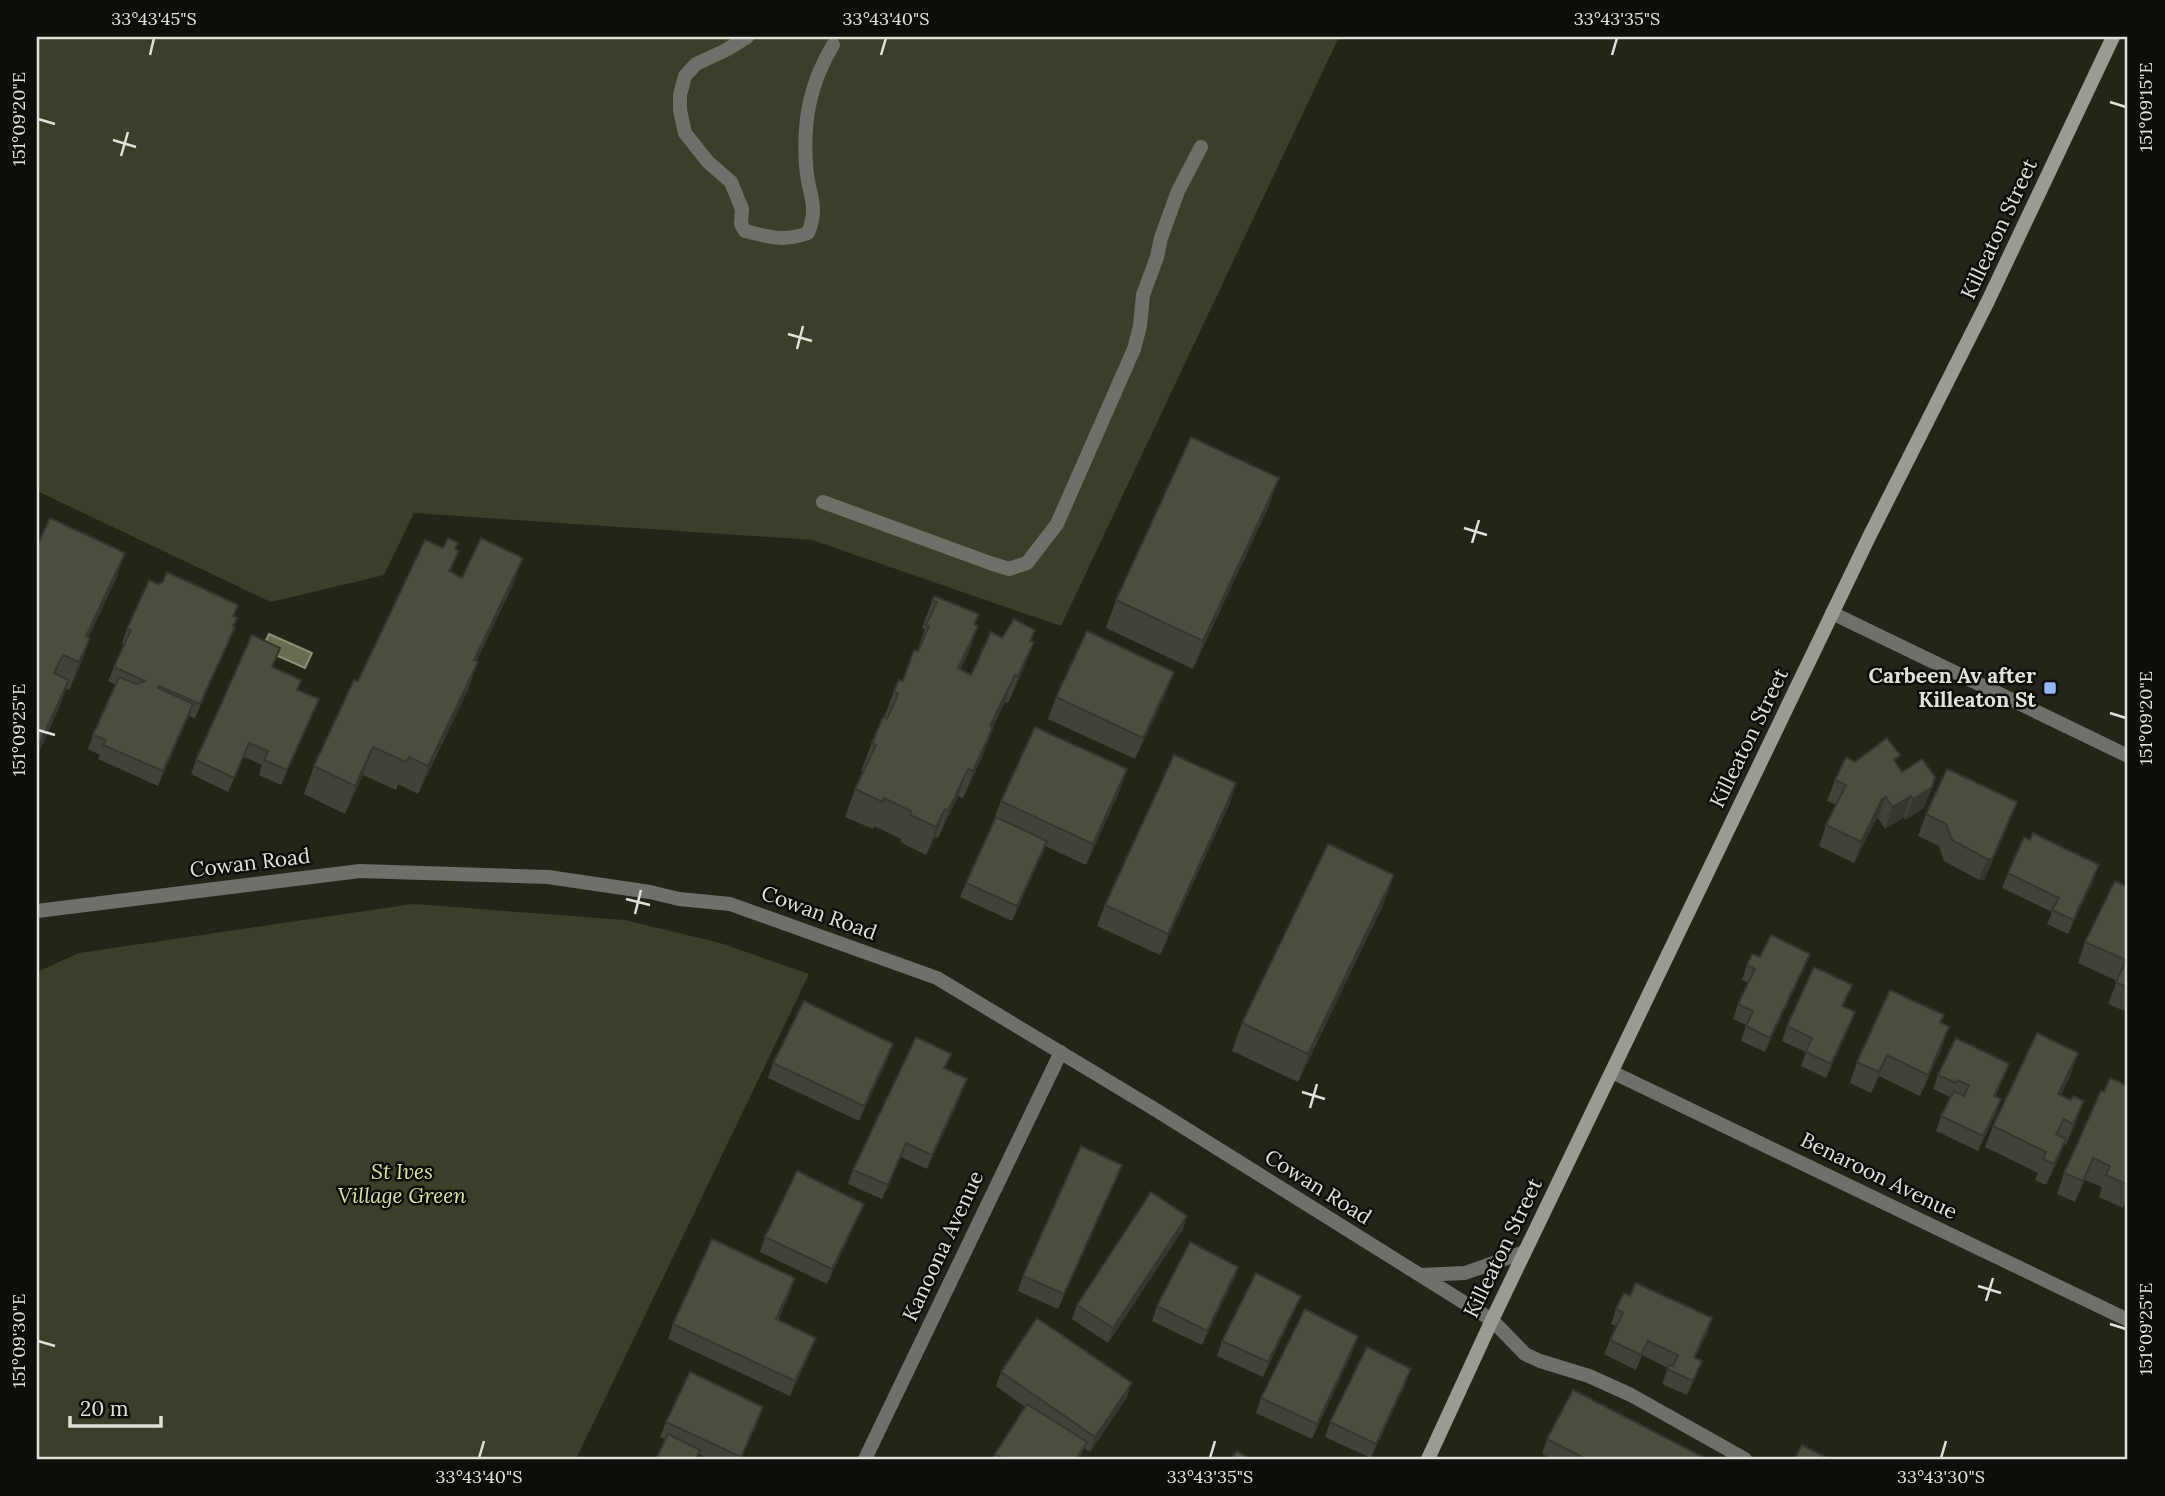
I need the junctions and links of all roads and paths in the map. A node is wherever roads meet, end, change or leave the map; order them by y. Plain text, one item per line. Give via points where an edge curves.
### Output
1 (747, 37) edge
2 (2113, 37) edge
3 (833, 45) dead end
4 (1201, 147) dead end
5 (823, 502) dead end
6 (1832, 613) junction
7 (2128, 756) edge
8 (37, 911) edge
9 (1061, 1052) junction
10 (1612, 1072) junction
11 (1524, 1252) junction
12 (1420, 1275) junction
13 (1492, 1320) junction
14 (2128, 1320) edge
15 (865, 1459) edge
16 (1428, 1459) edge
17 (1745, 1459) edge

1 - 3 street via 696,64 685,76 680,110 685,133 731,182 745,230 780,239 808,233 814,218 805,121 814,80
2 - 6 main road, Killeaton Street
4 - 5 street via 1161,237 1129,362 1057,523 1027,564 1009,569
6 - 7 street
6 - 10 main road, Killeaton Street
8 - 9 street, Cowan Road via 360,871 561,879 679,900 730,904 775,919 937,978
9 - 12 street, Cowan Road
9 - 15 street, Kanoona Avenue
10 - 11 main road, Killeaton Street
10 - 14 street, Benaroon Avenue
11 - 12 street via 1465,1273
11 - 13 main road, Killeaton Street
12 - 13 street, Cowan Road
13 - 16 main road, Killeaton Street
13 - 17 street, Cowan Road via 1524,1354 1630,1395

